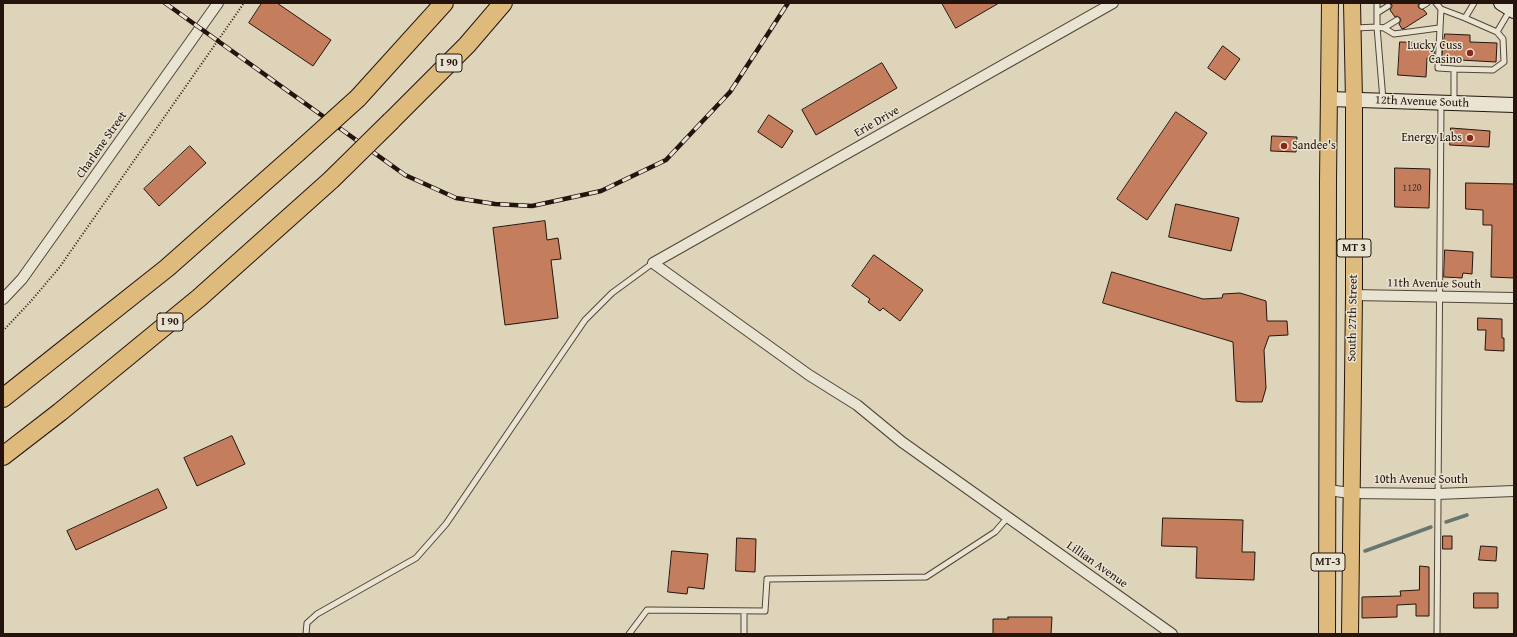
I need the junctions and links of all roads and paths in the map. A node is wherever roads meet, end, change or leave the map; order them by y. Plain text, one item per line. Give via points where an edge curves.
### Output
1 (218, 3) edge
2 (244, 3) edge
3 (444, 3) edge
4 (503, 3) edge
5 (1113, 3) edge
6 (1330, 3) edge
7 (1352, 3) edge
8 (1377, 3) edge
9 (1436, 3) edge
10 (1474, 3) edge
11 (1388, 6) dead end
12 (1509, 8) edge
13 (1441, 9) junction
14 (1377, 13) junction
15 (1464, 18) junction
16 (1397, 20) dead end
17 (1377, 27) junction
18 (1352, 28) junction
19 (1384, 28) junction
20 (1439, 28) junction
21 (1497, 32) junction
22 (1454, 69) junction
23 (1329, 99) junction
24 (1354, 100) junction
25 (1383, 101) junction
26 (1447, 103) junction
27 (1514, 105) edge
28 (653, 263) junction
29 (1354, 295) junction
30 (1440, 298) junction
31 (1514, 298) edge
32 (3, 299) edge
33 (3, 331) edge
34 (3, 398) edge
35 (3, 456) edge
36 (1328, 490) junction
37 (1514, 491) edge
38 (1350, 493) junction
39 (1437, 494) junction
40 (1008, 517) junction
41 (744, 611) junction
42 (306, 634) edge
43 (629, 634) edge
44 (744, 634) edge
45 (1172, 634) edge
46 (1327, 634) edge
47 (1350, 634) edge
48 (1437, 634) edge

1 - 32 street, Charlene Street via 22,279
2 - 33 path via 59,268
3 - 34 highway, bridge via 358,98 297,153 167,268
4 - 35 highway, I 90, bridge via 467,45 331,180 199,298
5 - 28 street, Erie Drive
6 - 23 main road, South 27th Street
7 - 18 main road, South 27th Street / MT 3
8 - 14 lane
9 - 13 lane
10 - 15 lane
11 - 14 lane
12 - 21 lane
13 - 15 lane
13 - 20 lane
14 - 17 lane
15 - 21 lane
16 - 19 lane
17 - 18 lane
17 - 19 lane
17 - 25 lane
18 - 24 main road, South 27th Street / MT 3
19 - 20 lane via 1394,34
20 - 22 lane via 1438,68
21 - 22 lane via 1503,39 1504,62 1493,70
22 - 26 lane
23 - 24 main road, 12th Avenue South
23 - 36 main road, South 27th Street
24 - 25 main road, 12th Avenue South
24 - 29 main road, South 27th Street / MT 3
25 - 26 main road, 12th Avenue South
26 - 27 main road, 12th Avenue South
26 - 30 lane
28 - 40 street, Lillian Avenue via 809,375 857,405 902,442
28 - 42 lane via 612,293 585,320 446,524 416,558 317,614 307,623
29 - 30 street, 11th Avenue South
29 - 38 main road, South 27th Street / MT 3
30 - 31 street, 11th Avenue South
30 - 39 lane
36 - 38 street, 10th Avenue South
36 - 46 main road, South 27th Street / MT-3
37 - 39 street, 10th Avenue South
38 - 39 street, 10th Avenue South
38 - 47 main road, South 27th Street / MT 3
39 - 48 lane
40 - 41 lane via 995,532 926,577 767,579 766,611
40 - 45 street, Lillian Avenue
41 - 43 lane via 646,610
41 - 44 lane

